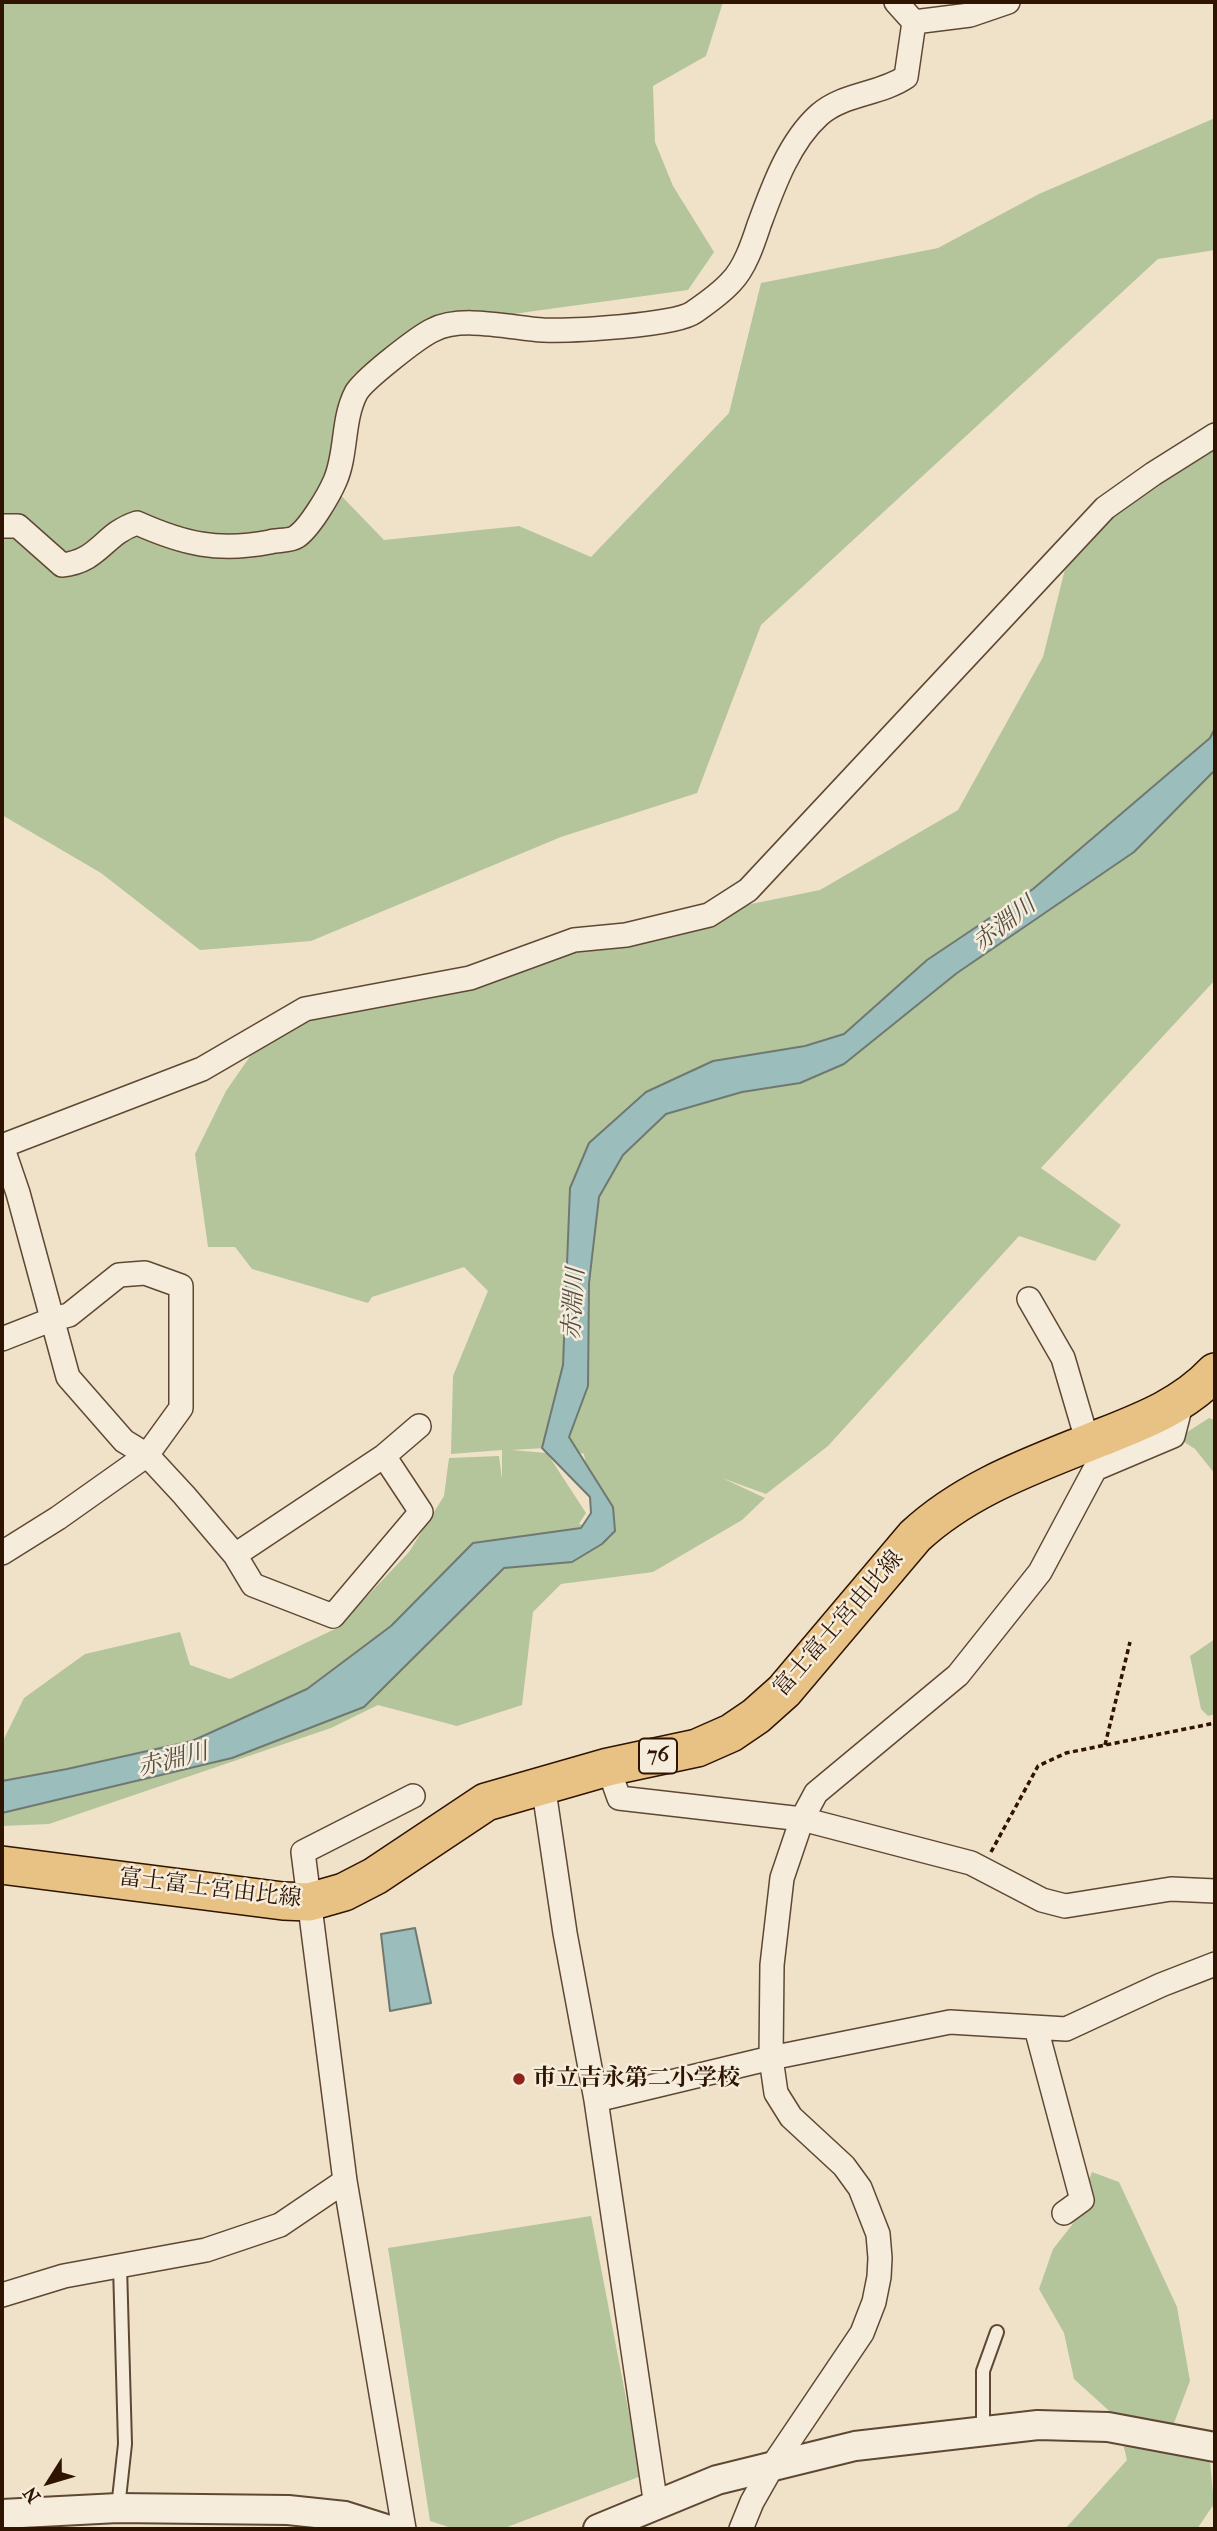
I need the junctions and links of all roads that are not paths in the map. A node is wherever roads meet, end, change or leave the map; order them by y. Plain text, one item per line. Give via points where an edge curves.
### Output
1 (896, 2) edge
2 (1008, 2) edge
3 (914, 22) junction
4 (1215, 435) edge
5 (2, 526) edge
6 (2, 1146) edge
7 (1029, 1298) dead end
8 (53, 1319) junction
9 (2, 1339) edge
10 (1215, 1372) edge
11 (1182, 1401) junction
12 (419, 1426) dead end
13 (1088, 1443) junction
14 (147, 1455) junction
15 (384, 1456) junction
16 (2, 1553) edge
17 (235, 1556) junction
18 (608, 1767) junction
19 (543, 1784) junction
20 (413, 1796) dead end
21 (802, 1819) junction
22 (2, 1865) edge
23 (1215, 1891) edge
24 (309, 1902) junction
25 (1215, 1964) edge
26 (1037, 2028) junction
27 (771, 2057) junction
28 (596, 2100) junction
29 (345, 2181) junction
30 (1064, 2213) dead end
31 (120, 2266) junction
32 (2, 2295) edge
33 (997, 2332) dead end
34 (983, 2431) junction
35 (1215, 2447) edge
36 (773, 2465) junction
37 (656, 2506) junction
38 (118, 2508) junction
39 (2, 2514) edge
40 (386, 2529) edge
41 (404, 2529) edge
42 (598, 2529) edge
43 (741, 2529) edge

1 - 3 street
2 - 3 street via 970,15
3 - 5 street via 906,77 821,113 796,141 733,281 691,315 649,324 546,330 464,323 435,328 356,392 336,479 319,511 296,537 252,545 203,546 137,523 124,527 89,558 62,565 18,526
4 - 6 street via 1105,509 748,890 709,915 626,935 574,940 470,978 305,1009 202,1069
6 - 8 street
7 - 13 street via 1063,1358
8 - 9 street
8 - 14 street via 68,1377 124,1441
8 - 14 street via 69,1315 119,1275 145,1273 181,1286 181,1408
10 - 11 main road, 富士富士宮由比線 / 76
11 - 13 main road, 富士富士宮由比線 / 76
11 - 21 street via 1173,1436 1095,1469 1040,1572 958,1675 816,1793
12 - 15 street
13 - 18 main road, 富士富士宮由比線 / 76 via 976,1491 933,1519 757,1716 697,1748
14 - 16 street
14 - 17 street
15 - 17 street
15 - 17 street via 421,1512 333,1616 253,1585
18 - 19 main road, 富士富士宮由比線 / 76
18 - 21 street via 619,1798
19 - 24 main road, 富士富士宮由比線 / 76 via 486,1802 375,1877
19 - 28 street
20 - 24 street via 303,1852
21 - 23 street via 971,1863 1065,1906 1171,1889
21 - 27 street via 782,1878 772,1965
22 - 24 main road, 富士富士宮由比線 / 76
24 - 29 street
25 - 26 street via 1066,2029
26 - 27 street via 950,2022
26 - 30 street via 1082,2200
27 - 28 street
27 - 36 street via 776,2094 790,2117 844,2166 860,2188 878,2234 880,2258 874,2302 862,2333
28 - 37 street
29 - 31 street via 280,2225 206,2250
29 - 41 street
31 - 32 street via 64,2276
31 - 38 lane via 125,2444
33 - 34 lane via 983,2371
34 - 35 street via 1038,2425 1108,2427
34 - 36 street via 855,2446
36 - 37 street via 717,2480
36 - 43 street
37 - 42 street
38 - 39 street
38 - 40 street via 288,2510 345,2516

